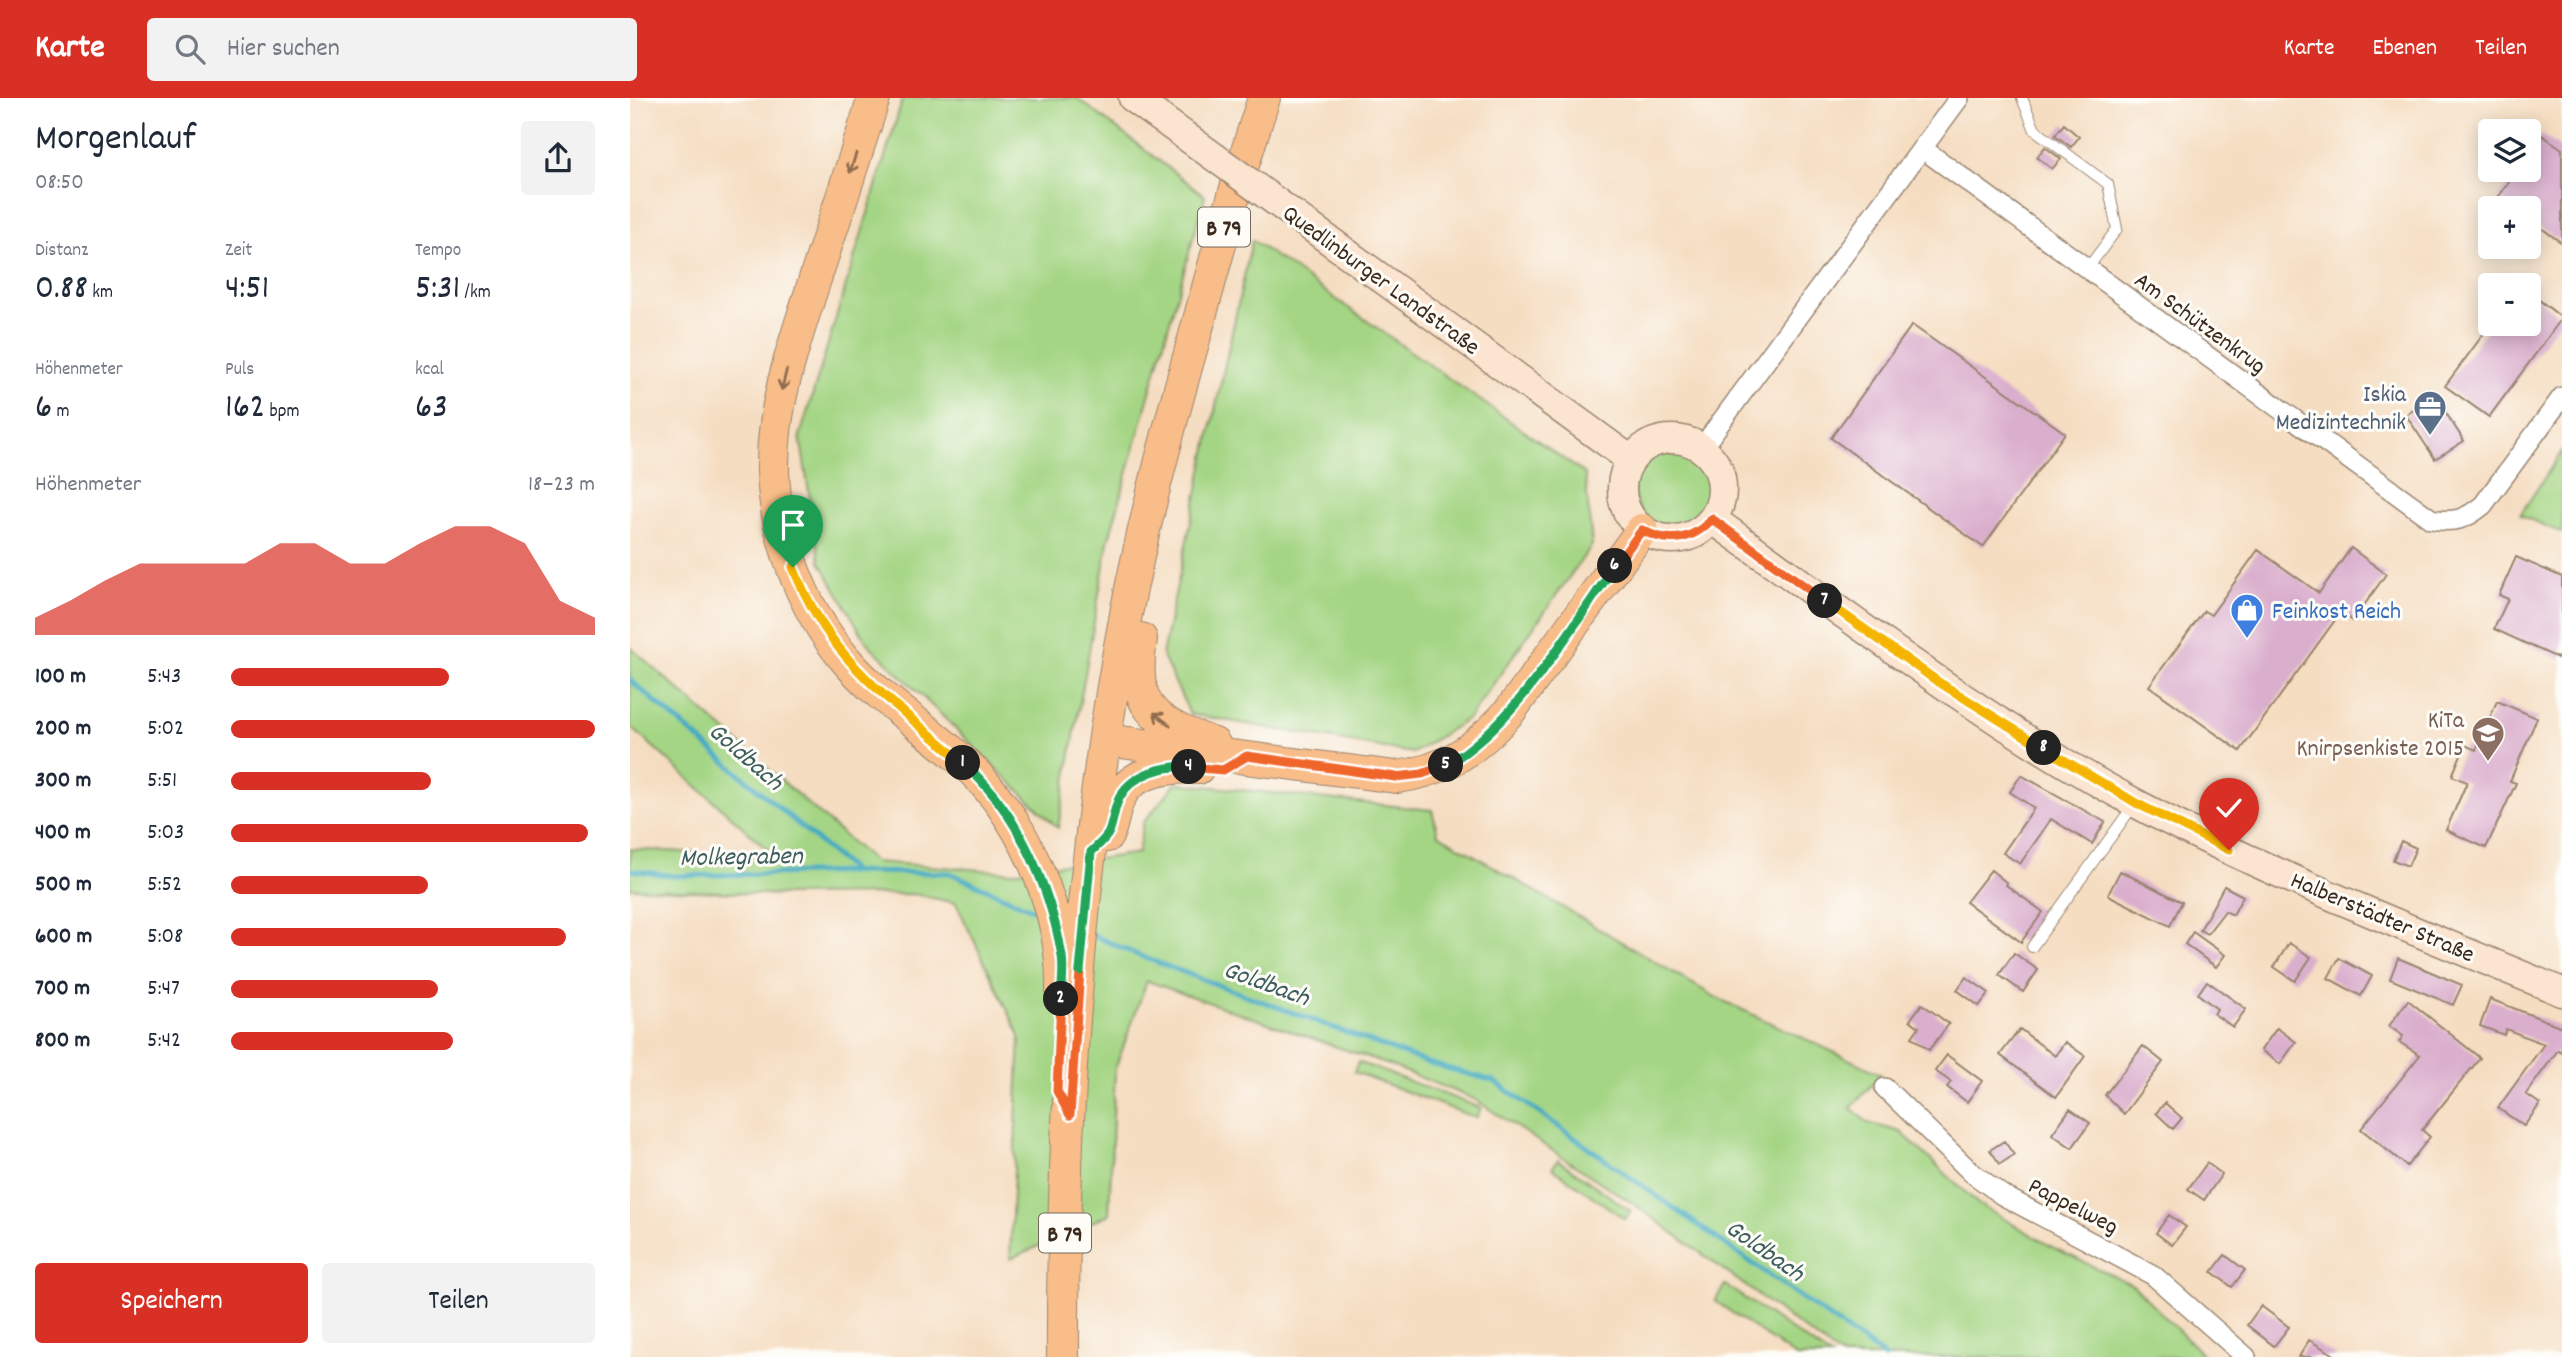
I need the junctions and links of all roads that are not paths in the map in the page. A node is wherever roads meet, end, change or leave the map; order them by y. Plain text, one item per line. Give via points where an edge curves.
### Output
1 (874, 98) edge
2 (1133, 98) edge
3 (1264, 98) edge
4 (1959, 98) edge
5 (2022, 98) edge
6 (1923, 149) junction
7 (2087, 269) junction
8 (2562, 397) edge
9 (1701, 449) junction
10 (1631, 460) junction
11 (1712, 519) junction
12 (1642, 530) junction
13 (1126, 614) junction
14 (1105, 740) junction
15 (1247, 756) junction
16 (2136, 803) junction
17 (1091, 852) junction
18 (2032, 947) dead end
19 (1072, 960) junction
20 (2562, 992) edge
21 (1885, 1088) dead end
22 (1063, 1357) edge
23 (2246, 1357) edge

1 -> 19 main road via 783,382 774,444 779,520 802,590 845,659 972,771 1018,835
2 - 10 main road, Quedlinburger Landstraße, bridge
3 - 13 main road, B 79 via 1164,445
4 - 6 street
5 - 7 lane via 2035,130 2108,184 2117,229
6 - 7 street, Am Schützenkrug
6 - 9 street
7 - 8 street, Am Schützenkrug via 2431,519 2449,523 2467,519 2483,505
9 - 10 main road via 1680,440 1658,441
9 - 11 main road via 1721,481
10 - 12 main road via 1621,491 1627,513
11 - 12 main road via 1695,534 1673,540
11 - 16 main road, Halberstädter Straße via 1946,687
12 - 15 main road via 1510,710 1480,742 1447,765 1396,777
13 - 14 main road, B 79
15 -> 13 main road via 1179,731 1153,713 1137,680 1142,635
14 - 15 main road
14 - 17 main road, B 79
15 - 17 main road via 1223,770 1166,767 1130,784 1119,796 1108,835
16 - 18 lane
16 - 20 main road, Halberstädter Straße via 2229,850
17 - 19 main road, B 79
19 - 22 main road, B 79 via 1057,1091 1070,1115
21 - 23 street, Pappelweg via 1971,1172 2002,1195 2153,1275

